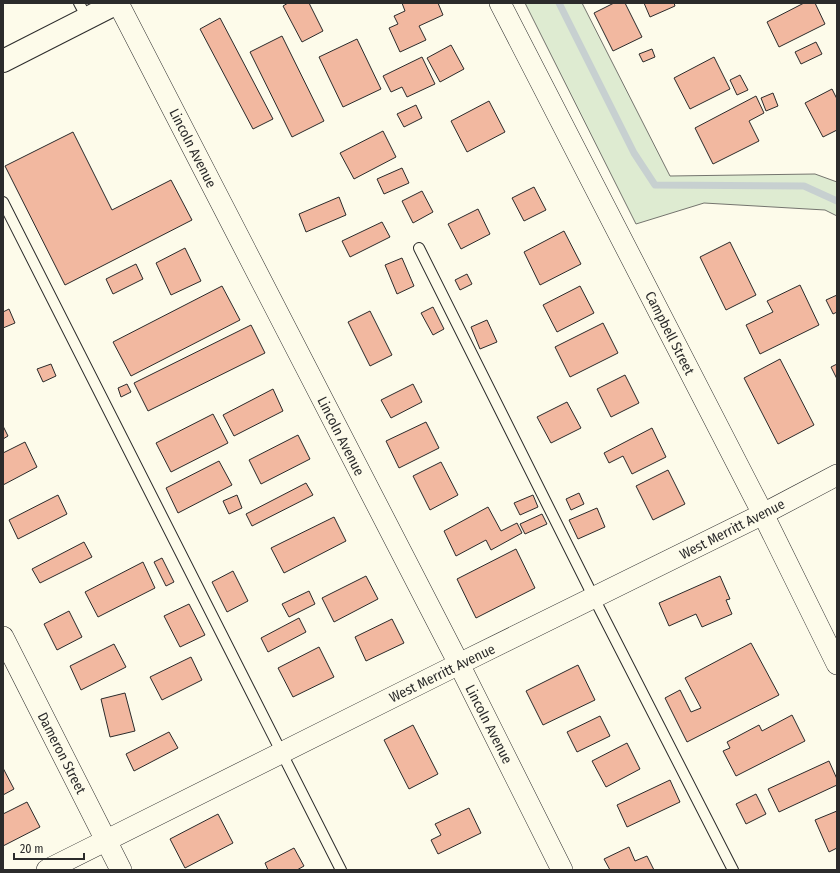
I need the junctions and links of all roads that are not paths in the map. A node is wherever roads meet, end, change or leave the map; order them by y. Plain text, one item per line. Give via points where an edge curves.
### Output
1 (118, 3) edge
2 (500, 3) edge
3 (83, 11) edge
4 (3, 61) edge
5 (3, 202) edge
6 (419, 248) dead end
7 (837, 475) edge
8 (763, 514) junction
9 (594, 598) junction
10 (3, 637) edge
11 (459, 664) junction
12 (837, 664) edge
13 (281, 753) junction
14 (106, 841) junction
15 (47, 870) edge
16 (121, 870) edge
17 (341, 870) edge
18 (562, 870) edge
19 (733, 870) edge

1 - 3 main road
1 - 11 street, Lincoln Avenue
2 - 8 street, Campbell Street
3 - 4 main road
5 - 13 lane
6 - 9 lane
7 - 8 street, West Merritt Avenue
8 - 9 street, West Merritt Avenue
8 - 12 street, Campbell Street
9 - 11 street, West Merritt Avenue
9 - 19 lane
10 - 14 street, Dameron Street
11 - 13 street, West Merritt Avenue
11 - 18 street, Lincoln Avenue
13 - 14 street, West Merritt Avenue
13 - 17 lane
14 - 15 street, West Merritt Avenue
14 - 16 street, Dameron Street

